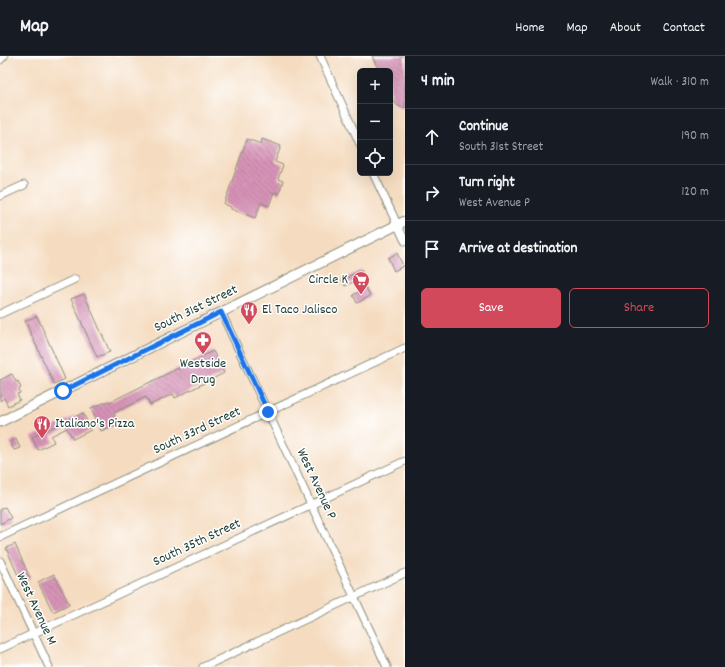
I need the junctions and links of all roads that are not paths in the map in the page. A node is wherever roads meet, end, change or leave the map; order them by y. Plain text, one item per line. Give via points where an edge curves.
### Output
1 (4, 56) edge
2 (320, 56) edge
3 (0, 60) edge
4 (358, 140) edge
5 (375, 176) edge
6 (24, 185) dead end
7 (0, 196) edge
8 (401, 223) edge
9 (405, 241) edge
10 (75, 280) dead end
11 (221, 312) junction
12 (0, 314) edge
13 (405, 348) edge
14 (268, 412) junction
15 (0, 422) edge
16 (405, 461) edge
17 (311, 505) junction
18 (0, 537) edge
19 (0, 562) edge
20 (405, 573) edge
21 (354, 597) junction
22 (34, 633) junction
23 (0, 649) edge
24 (49, 667) edge
25 (203, 667) edge
26 (387, 667) edge

1 - 3 street
2 - 4 street
5 - 8 street
6 - 7 street
8 - 9 street
8 - 11 main road, South 31st Street
10 - 12 street
11 - 14 street, West Avenue P
11 - 15 main road, South 31st Street
13 - 14 street, South 33rd Street
14 - 17 street, West Avenue P
14 - 18 street, South 33rd Street
16 - 17 street, South 35th Street
17 - 21 street, West Avenue P
17 - 22 street, South 35th Street
19 - 22 street, West Avenue M
20 - 21 street
21 - 25 street
21 - 26 street, West Avenue P
22 - 23 street, South 35th Street
22 - 24 street, West Avenue M

